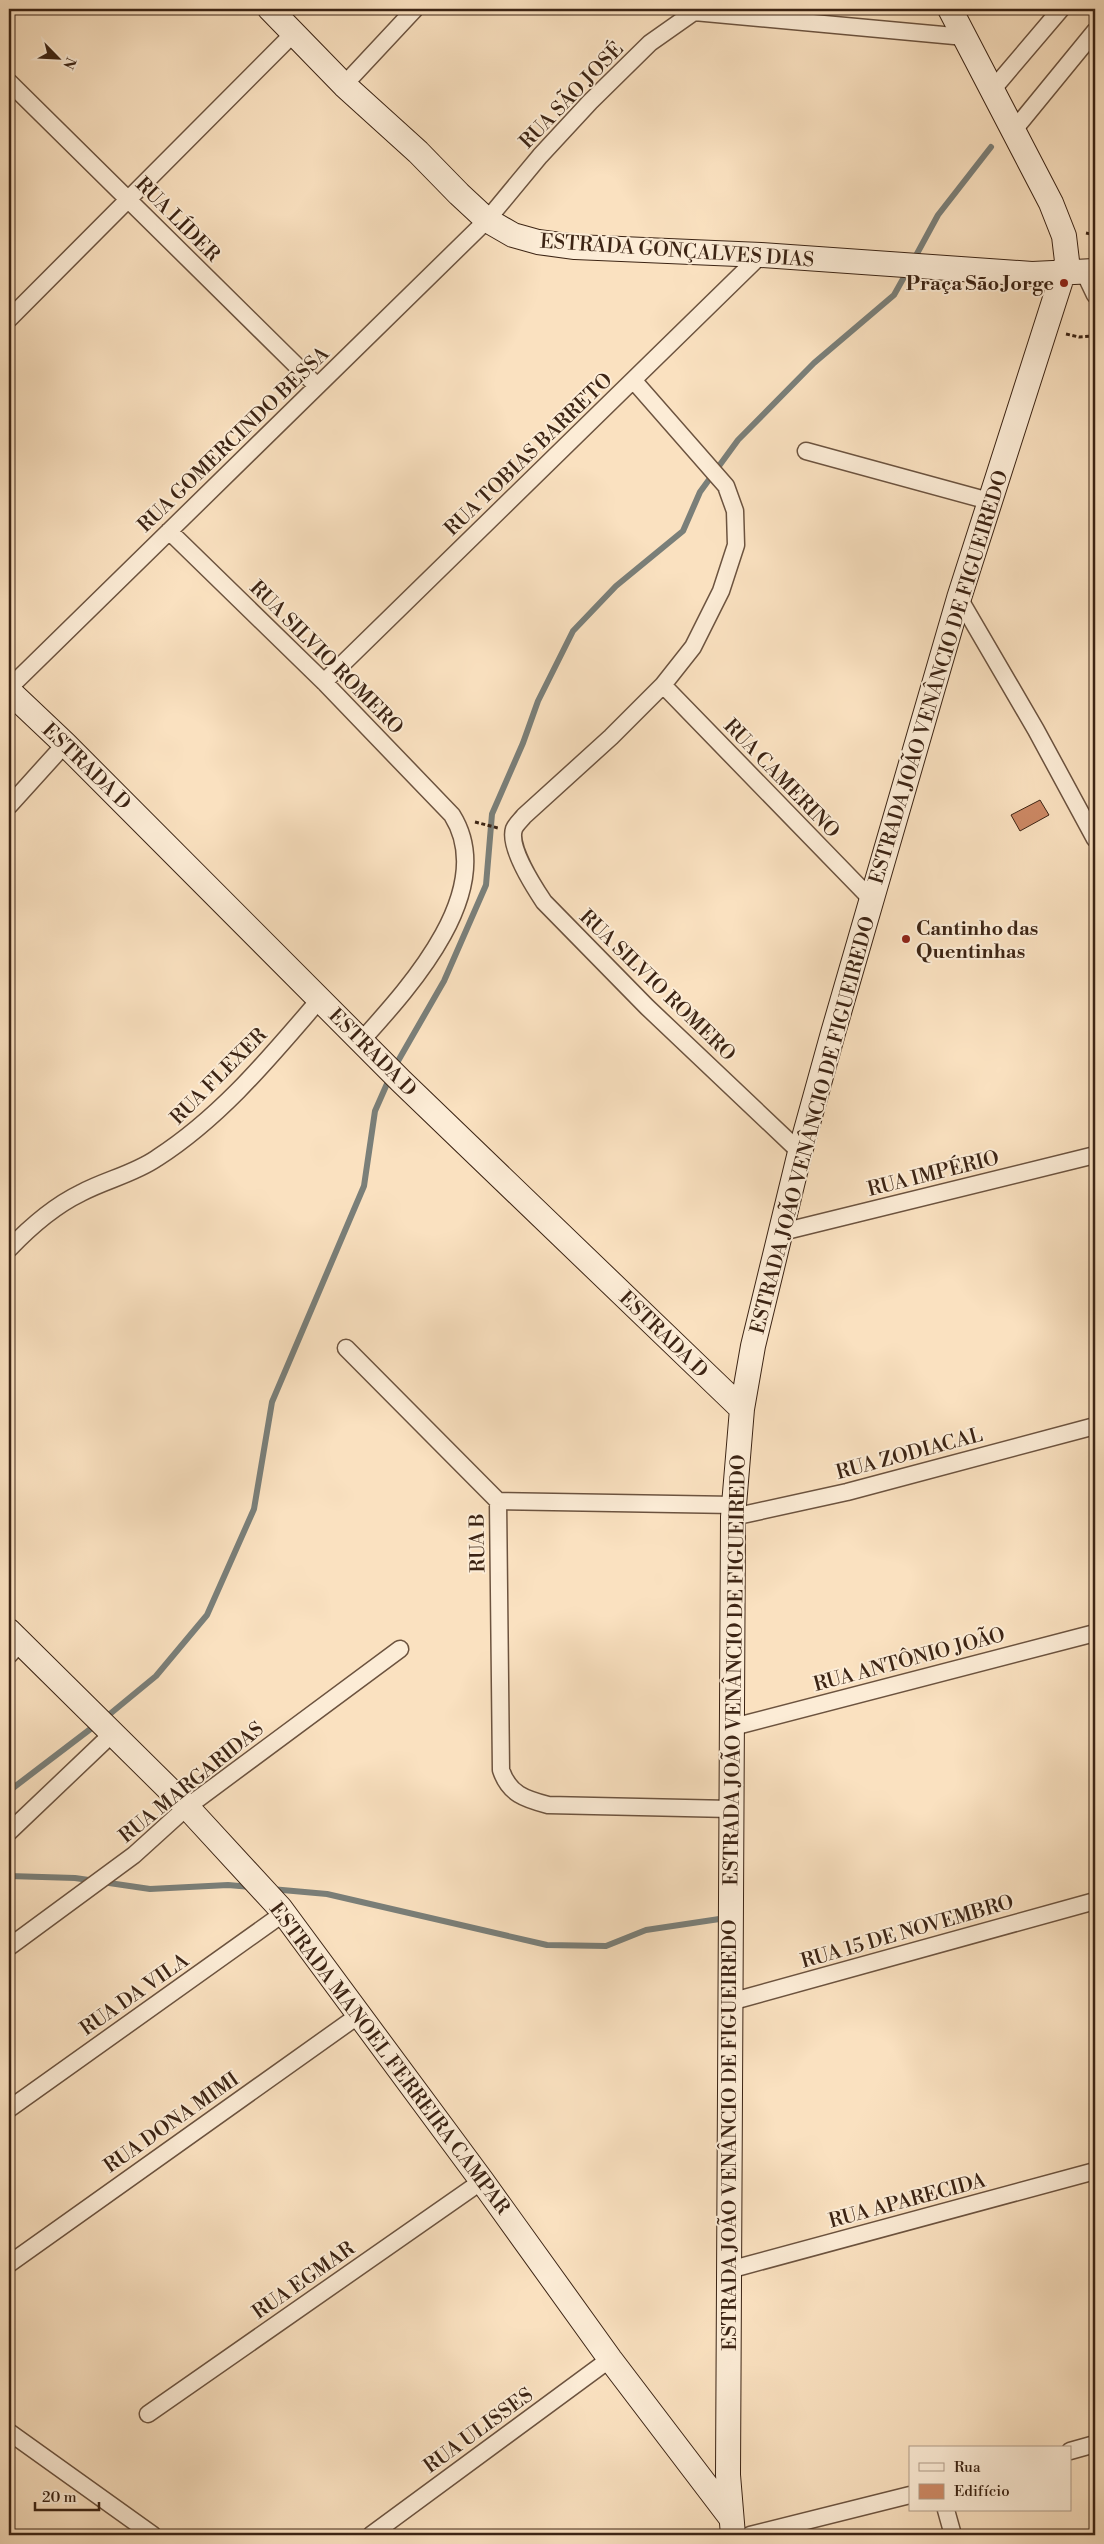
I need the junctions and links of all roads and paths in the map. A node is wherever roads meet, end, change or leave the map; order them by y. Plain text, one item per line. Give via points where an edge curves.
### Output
1 (270, 9) edge
2 (415, 9) edge
3 (950, 9) edge
4 (1061, 9) edge
5 (694, 10) edge
6 (1095, 31) edge
7 (294, 33) junction
8 (965, 37) junction
9 (9, 82) edge
10 (344, 85) junction
11 (993, 90) junction
12 (1014, 130) junction
13 (128, 199) junction
14 (487, 220) junction
15 (762, 255) junction
16 (1081, 272) edge
17 (1095, 294) edge
18 (9, 319) edge
19 (634, 380) junction
20 (318, 386) junction
21 (806, 451) dead end
22 (989, 502) junction
23 (169, 531) junction
24 (960, 598) junction
25 (324, 682) junction
26 (663, 685) junction
27 (9, 689) edge
28 (65, 744) junction
29 (9, 806) edge
30 (478, 823) dead end
31 (509, 829) junction
32 (1095, 839) edge
33 (872, 900) junction
34 (320, 999) junction
35 (367, 1045) junction
36 (800, 1152) junction
37 (1095, 1155) edge
38 (782, 1232) junction
39 (9, 1249) edge
40 (346, 1348) dead end
41 (742, 1409) junction
42 (1095, 1426) edge
43 (498, 1501) junction
44 (734, 1511) junction
45 (1095, 1633) edge
46 (13, 1643) edge
47 (400, 1649) dead end
48 (733, 1727) junction
49 (113, 1733) junction
50 (187, 1807) junction
51 (732, 1809) junction
52 (9, 1832) edge
53 (1095, 1901) edge
54 (282, 1911) junction
55 (9, 1948) edge
56 (730, 2002) junction
57 (359, 2015) junction
58 (9, 2109) edge
59 (1095, 2170) edge
60 (482, 2181) junction
61 (9, 2264) edge
62 (729, 2270) junction
63 (610, 2359) junction
64 (148, 2414) dead end
65 (9, 2432) edge
66 (1095, 2444) edge
67 (1072, 2450) edge
68 (909, 2495) edge
69 (947, 2512) edge
70 (732, 2527) edge
71 (153, 2535) edge
72 (371, 2535) edge
73 (750, 2535) edge
74 (953, 2535) edge

1 - 7 street, ESTRADA GONÇALVES DIAS
2 - 10 street
3 - 8 street, ESTRADA JOÃO VENÂNCIO DE FIGUEIREDO
4 - 11 street
5 - 8 street, RUA SÃO JOSÉ
5 - 14 street, RUA SÃO JOSÉ via 650,43 590,102
6 - 12 street
7 - 10 street, ESTRADA GONÇALVES DIAS
7 - 13 street
8 - 11 street, ESTRADA JOÃO VENÂNCIO DE FIGUEIREDO
9 - 13 street, RUA LÍDER
10 - 14 street, ESTRADA GONÇALVES DIAS
11 - 12 street, ESTRADA JOÃO VENÂNCIO DE FIGUEIREDO
12 - 16 street, ESTRADA JOÃO VENÂNCIO DE FIGUEIREDO
13 - 18 street
13 - 20 street, RUA LÍDER
14 - 15 street, ESTRADA GONÇALVES DIAS via 513,235 547,244
14 - 20 street, RUA GOMERCINDO BESSA
15 - 16 street, ESTRADA GONÇALVES DIAS via 932,267
15 - 19 street, RUA TOBIAS BARRETO
16 - 17 street
16 - 22 street, ESTRADA JOÃO VENÂNCIO DE FIGUEIREDO
19 - 25 street, RUA TOBIAS BARRETO
19 - 26 street via 726,486 737,528 736,545 721,591 693,647
20 - 23 street, RUA GOMERCINDO BESSA
21 - 22 street
22 - 24 street, ESTRADA JOÃO VENÂNCIO DE FIGUEIREDO
23 - 25 street, RUA SILVIO ROMERO
23 - 27 street, RUA GOMERCINDO BESSA
24 - 32 street
24 - 33 street, ESTRADA JOÃO VENÂNCIO DE FIGUEIREDO
25 - 35 street, RUA SILVIO ROMERO via 452,815 462,830 462,884 453,913 415,979
26 - 31 street
26 - 33 street, RUA CAMERINO
27 - 28 street, ESTRADA D
28 - 29 street
28 - 34 street, ESTRADA D
30 - 31 path
31 - 36 street, RUA SILVIO ROMERO via 521,861 544,902 647,1007
33 - 36 street, ESTRADA JOÃO VENÂNCIO DE FIGUEIREDO
34 - 35 street, ESTRADA D
34 - 39 street, RUA FLEXER via 239,1091 206,1123 155,1160 81,1193 46,1215
35 - 41 street, ESTRADA D
36 - 38 street, ESTRADA JOÃO VENÂNCIO DE FIGUEIREDO
37 - 38 street, RUA IMPÉRIO
38 - 41 street, ESTRADA JOÃO VENÂNCIO DE FIGUEIREDO via 753,1346
40 - 43 street, RUA B
41 - 44 street, ESTRADA JOÃO VENÂNCIO DE FIGUEIREDO
42 - 44 street, RUA ZODIACAL via 847,1492
43 - 44 street, RUA ZODIACAL
43 - 51 street, RUA B via 501,1770 512,1791 522,1798 548,1805
44 - 48 street, ESTRADA JOÃO VENÂNCIO DE FIGUEIREDO
45 - 48 street, RUA ANTÔNIO JOÃO
46 - 49 street, ESTRADA MANOEL FERREIRA CAMPAR
47 - 50 street, RUA MARGARIDAS
48 - 51 street, ESTRADA JOÃO VENÂNCIO DE FIGUEIREDO
49 - 50 street, ESTRADA MANOEL FERREIRA CAMPAR
49 - 52 street
50 - 54 street, ESTRADA MANOEL FERREIRA CAMPAR
50 - 55 street, RUA MARGARIDAS via 134,1855
51 - 56 street, ESTRADA JOÃO VENÂNCIO DE FIGUEIREDO
53 - 56 street, RUA 15 DE NOVEMBRO
54 - 57 street, ESTRADA MANOEL FERREIRA CAMPAR
54 - 58 street, RUA DA VILA
56 - 62 street, ESTRADA JOÃO VENÂNCIO DE FIGUEIREDO
57 - 60 street, ESTRADA MANOEL FERREIRA CAMPAR
57 - 61 street, RUA DONA MIMI
59 - 62 street, RUA APARECIDA
60 - 63 street, ESTRADA MANOEL FERREIRA CAMPAR
60 - 64 street, RUA EGMAR
62 - 70 street, ESTRADA JOÃO VENÂNCIO DE FIGUEIREDO via 728,2475
63 - 70 street, ESTRADA MANOEL FERREIRA CAMPAR
63 - 72 street, RUA ULISSES
65 - 71 street
66 - 67 street
68 - 73 street
69 - 74 street

